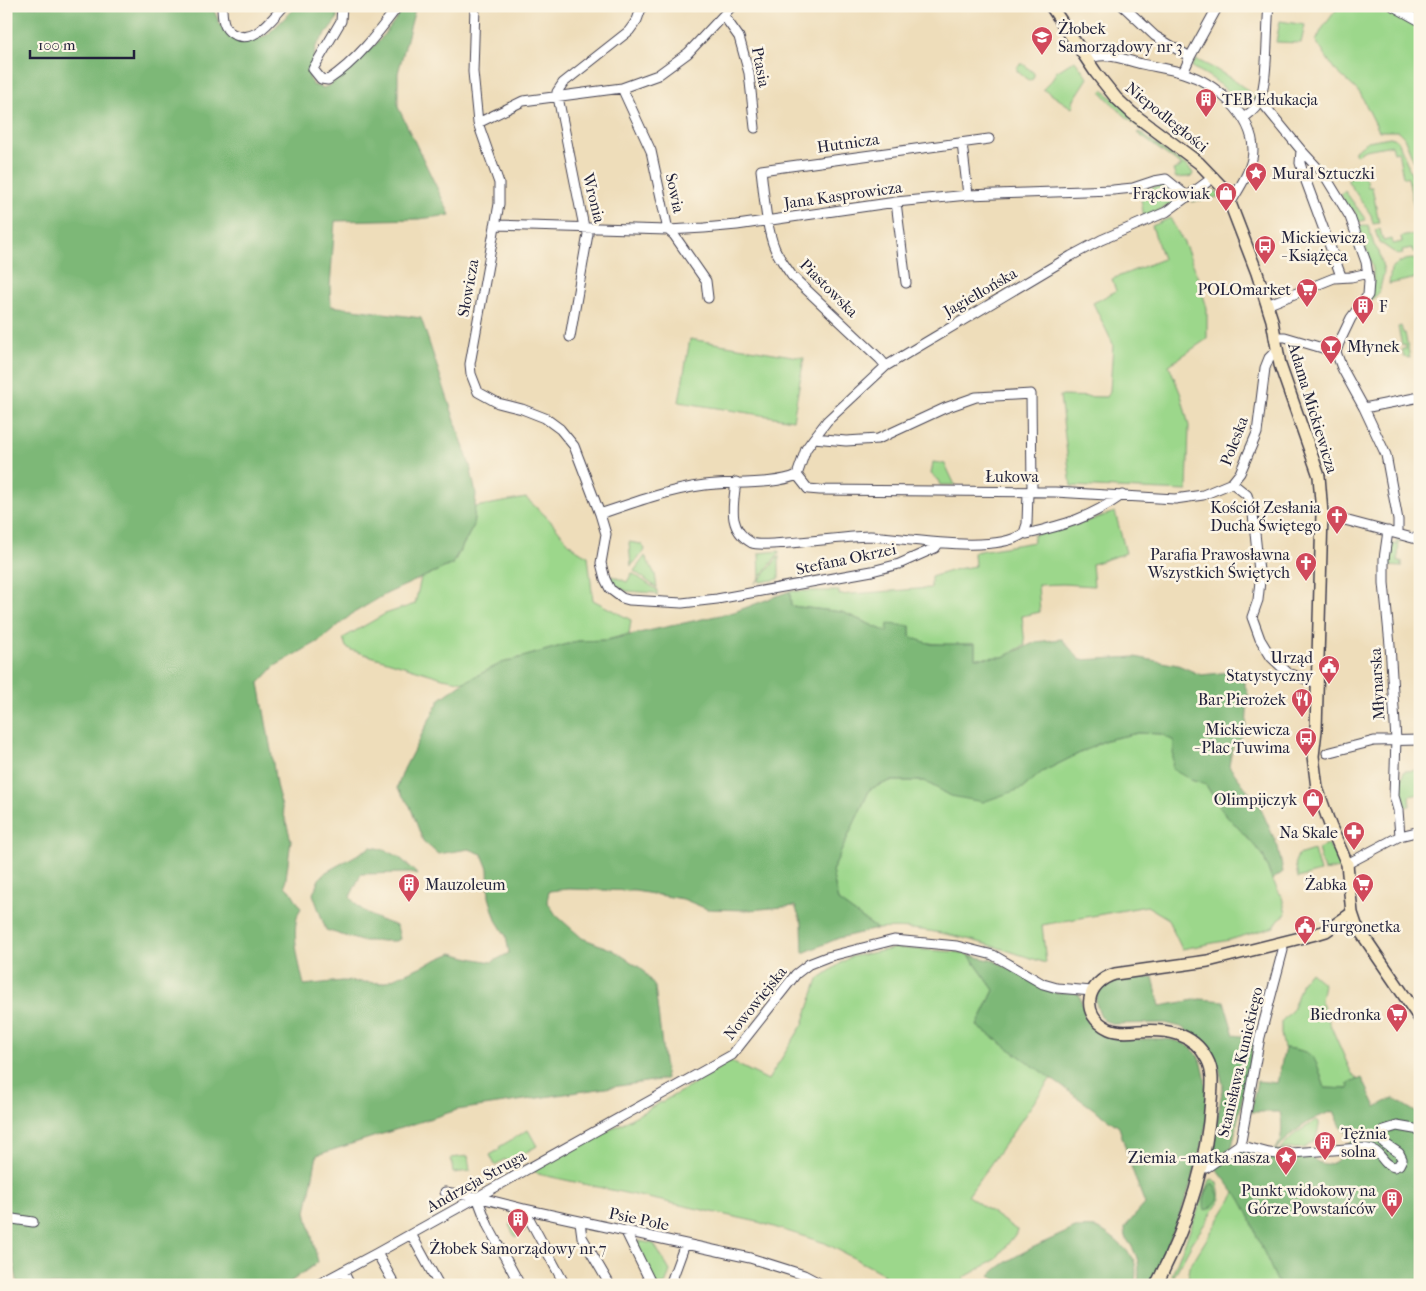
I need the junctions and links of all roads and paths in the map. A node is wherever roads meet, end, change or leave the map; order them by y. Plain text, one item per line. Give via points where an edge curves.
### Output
1 (222, 6) edge
2 (284, 6) edge
3 (342, 6) edge
4 (398, 6) edge
5 (476, 6) edge
6 (642, 6) edge
7 (732, 6) edge
8 (1051, 6) edge
9 (1123, 6) edge
10 (1218, 6) edge
11 (1269, 6) edge
12 (1393, 6) edge
13 (724, 16) junction
14 (1420, 22) edge
15 (1077, 45) junction
16 (1101, 55) junction
17 (1190, 56) junction
18 (1087, 60) junction
19 (1183, 73) junction
20 (622, 88) junction
21 (557, 96) junction
22 (1260, 100) junction
23 (1244, 118) junction
24 (478, 123) junction
25 (755, 128) dead end
26 (989, 139) dead end
27 (962, 143) junction
28 (1301, 150) junction
29 (1214, 177) junction
30 (968, 195) junction
31 (1188, 197) junction
32 (896, 202) junction
33 (1231, 202) junction
34 (768, 220) junction
35 (495, 225) junction
36 (584, 227) junction
37 (668, 230) junction
38 (1368, 273) junction
39 (1341, 276) junction
40 (906, 283) dead end
41 (708, 298) dead end
42 (1267, 306) junction
43 (570, 337) dead end
44 (1274, 337) junction
45 (1277, 350) junction
46 (1336, 352) junction
47 (886, 366) junction
48 (1418, 398) edge
49 (1364, 408) junction
50 (814, 438) junction
51 (797, 475) junction
52 (736, 482) junction
53 (1232, 483) junction
54 (1030, 492) junction
55 (1122, 495) junction
56 (600, 514) junction
57 (1322, 514) junction
58 (1388, 531) junction
59 (1024, 533) junction
60 (1398, 533) junction
61 (1420, 540) edge
62 (938, 544) junction
63 (1316, 683) junction
64 (1396, 740) junction
65 (1420, 740) edge
66 (1327, 753) dead end
67 (1420, 831) edge
68 (1400, 836) junction
69 (1348, 864) junction
70 (1352, 913) junction
71 (1282, 944) junction
72 (1092, 991) junction
73 (1420, 1018) edge
74 (648, 1102) joint
75 (1420, 1130) edge
76 (1239, 1145) junction
77 (1202, 1167) junction
78 (445, 1192) dead end
79 (477, 1197) junction
80 (524, 1209) junction
81 (6, 1218) edge
82 (33, 1222) dead end
83 (580, 1222) junction
84 (626, 1232) junction
85 (411, 1234) junction
86 (685, 1244) junction
87 (377, 1253) junction
88 (343, 1271) junction
89 (317, 1285) edge
90 (350, 1285) edge
91 (395, 1285) edge
92 (439, 1285) edge
93 (520, 1285) edge
94 (565, 1285) edge
95 (610, 1285) edge
96 (652, 1285) edge
97 (670, 1285) edge
98 (823, 1285) edge
99 (1156, 1285) edge

1 - 2 street via 227,28 231,33 244,37 257,33
3 - 4 street via 341,21 313,68 321,79 328,80 338,74 376,36
5 - 24 street, Słowicza via 473,72
6 - 21 street via 629,31 564,83
7 - 13 street
8 - 15 street, Niepodległości
9 - 17 street via 1155,36
10 - 17 street
11 - 22 street
12 - 14 street
13 - 20 street via 674,64 658,75
13 - 25 street, Ptasia via 739,37 748,73
15 - 16 street
15 - 18 street, Niepodległości
16 - 18 street
16 - 19 street
17 - 19 street
18 - 29 street, Niepodległości via 1132,113
19 - 23 street via 1213,88
20 - 21 street
20 - 37 street, Sowia via 651,151
21 - 24 street via 523,101
21 - 36 street, Wronia
22 - 23 street
22 - 28 street
23 - 33 street via 1254,149
24 - 35 street, Słowicza via 498,183
26 - 27 street, Hutnicza
27 - 30 street
27 - 34 street, Hutnicza via 761,170
28 - 38 street via 1325,176 1350,218
28 - 39 street via 1304,176
29 - 31 street, Jagiellońska
29 - 33 street, Adama Mickiewicza
30 - 31 street, Jana Kasprowicza via 1113,190 1166,179
30 - 32 street, Jana Kasprowicza
31 - 47 street, Jagiellońska via 1166,212 1071,256
32 - 34 street, Jana Kasprowicza
32 - 40 street
33 - 42 street, Adama Mickiewicza
34 - 37 street, Jana Kasprowicza via 737,226
34 - 47 street, Piastowska via 774,248 792,276
35 - 36 street, Jana Kasprowicza
35 - 56 street, Słowicza via 470,364 473,382 486,398 545,418 560,429 574,446
36 - 37 street, Jana Kasprowicza
36 - 43 street, Wronia via 588,234
37 - 41 street, Sowia via 706,281
38 - 39 street
38 - 46 street via 1368,295 1350,318
39 - 42 street
42 - 44 street, Adama Mickiewicza
44 - 45 street, Adama Mickiewicza
44 - 46 street
45 - 53 street, Poleska via 1265,368 1257,433 1240,474
45 - 57 street, Adama Mickiewicza via 1318,476
46 - 49 street
47 - 50 street, Jagiellońska
48 - 49 street
49 - 60 street via 1386,454
50 - 51 street, Jagiellońska via 806,449
50 - 54 street via 878,439 976,397 1031,394
51 - 52 street via 783,480
51 - 54 street, Łukowa via 808,488 820,490
52 - 56 street via 679,489
52 - 62 street, Stefana Okrzei via 734,524 740,534 757,545 868,536
53 - 55 street, Łukowa via 1203,496 1175,499
53 - 63 street, Poleska via 1247,494 1253,514 1260,580 1252,617 1260,639 1271,657 1288,673
54 - 55 street, Łukowa
54 - 59 street
55 - 59 street via 1078,520
56 - 62 street, Stefana Okrzei via 606,534 601,564 608,584 617,595 629,600 682,603 717,599 872,572 898,564
57 - 58 street
57 - 63 street, Adama Mickiewicza
58 - 60 street
58 - 64 street, Młynarska via 1384,583
59 - 62 street via 1011,540 992,543
60 - 61 street
63 - 69 street, Adama Mickiewicza via 1314,774 1323,808
64 - 65 street
64 - 66 street via 1365,742
64 - 68 street, Młynarska via 1394,796
67 - 68 street
68 - 69 street
69 - 70 street, Adama Mickiewicza
70 - 71 street via 1322,933
70 - 73 street via 1365,940
71 - 72 street via 1208,961 1115,974 1101,980
71 - 76 street, Stanisława Kunickiego
72 - 74 street, Nowowiejska via 1044,984 993,955 957,946 894,940 867,946 809,964 796,974 732,1055
72 - 77 street via 1089,1000 1091,1011 1095,1019 1107,1028 1127,1032 1166,1030 1188,1038 1208,1059 1212,1083
74 - 79 street, Andrzeja Struga
75 - 76 street via 1397,1126 1384,1130 1384,1143 1402,1159 1394,1167 1377,1152 1360,1148 1278,1154
76 - 77 street, Stanisława Kunickiego via 1206,1168
77 - 99 street
78 - 79 street, Psie Pole
79 - 80 street, Psie Pole
79 - 85 street, Andrzeja Struga
79 - 93 street via 488,1226
80 - 83 street, Psie Pole
80 - 94 street
81 - 82 street
83 - 84 street, Psie Pole
83 - 95 street via 582,1237
84 - 86 street, Psie Pole
84 - 96 street
85 - 87 street, Andrzeja Struga
85 - 92 street
86 - 97 street
86 - 98 street, Psie Pole via 750,1258 804,1275
87 - 88 street, Andrzeja Struga
87 - 91 street
88 - 89 street, Andrzeja Struga
88 - 90 street

